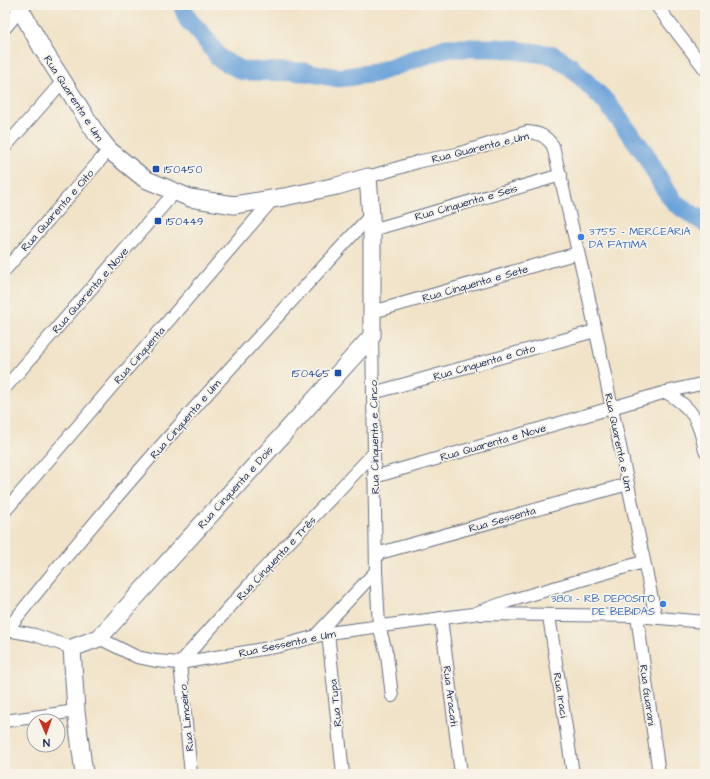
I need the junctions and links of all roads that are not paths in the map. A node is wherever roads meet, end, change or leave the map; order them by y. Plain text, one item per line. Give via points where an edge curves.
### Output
1 (656, 5) edge
2 (19, 7) edge
3 (5, 28) edge
4 (704, 63) edge
5 (63, 81) junction
6 (5, 148) edge
7 (109, 150) junction
8 (560, 175) junction
9 (368, 177) junction
10 (174, 193) junction
11 (273, 199) junction
12 (371, 222) junction
13 (578, 253) junction
14 (5, 270) edge
15 (373, 312) junction
16 (595, 331) junction
17 (372, 336) junction
18 (705, 383) edge
19 (5, 388) edge
20 (666, 392) junction
21 (373, 393) junction
22 (612, 408) junction
23 (705, 451) edge
24 (373, 454) junction
25 (374, 477) junction
26 (628, 484) junction
27 (5, 511) edge
28 (376, 554) junction
29 (644, 562) junction
30 (376, 572) junction
31 (473, 614) junction
32 (548, 616) junction
33 (638, 616) junction
34 (441, 618) junction
35 (656, 618) junction
36 (705, 622) edge
37 (379, 626) junction
38 (6, 631) edge
39 (322, 634) junction
40 (99, 638) junction
41 (72, 648) junction
42 (180, 663) junction
43 (392, 696) dead end
44 (76, 711) junction
45 (5, 721) edge
46 (84, 774) edge
47 (191, 774) edge
48 (342, 774) edge
49 (461, 774) edge
50 (573, 774) edge
51 (659, 774) edge

1 - 4 street
2 - 3 street
2 - 5 street, Rua Quarenta e Um
5 - 6 street
5 - 7 street, Rua Quarenta e Um
7 - 10 street, Rua Quarenta e Um via 145,179
7 - 14 street, Rua Quarenta e Oito
8 - 9 street, Rua Quarenta e Um via 553,146 547,137 527,132 457,154 421,161
8 - 12 street, Rua Cinquenta e Seis
8 - 13 street, Rua Quarenta e Um
9 - 11 street, Rua Quarenta e Um
9 - 12 street, Rua Cinquenta e Cinco
10 - 11 street, Rua Quarenta e Um via 234,205
10 - 19 street, Rua Quarenta e Nove
11 - 27 street, Rua Cinquenta
12 - 15 street, Rua Cinquenta e Cinco
12 - 38 street, Rua Cinquenta e Um via 210,389 52,573
13 - 15 street, Rua Cinquenta e Sete
13 - 16 street, Rua Quarenta e Um
15 - 17 street, Rua Cinquenta e Cinco
16 - 21 street, Rua Cinquenta e Oito
16 - 22 street, Rua Quarenta e Um
17 - 21 street, Rua Cinquenta e Cinco
17 - 40 street, Rua Cinquenta e Dois
18 - 20 street, Rua Quarenta e Nove
20 - 22 street, Rua Quarenta e Nove
20 - 23 street via 690,410 700,426
21 - 24 street, Rua Cinquenta e Cinco
22 - 25 street, Rua Quarenta e Nove
22 - 26 street, Rua Quarenta e Um
24 - 25 street, Rua Cinquenta e Cinco
24 - 42 street, Rua Cinquenta e Três via 258,575
25 - 28 street, Rua Cinquenta e Cinco
26 - 28 street, Rua Sessenta
26 - 29 street, Rua Quarenta e Um
28 - 30 street, Rua Cinquenta e Cinco
29 - 31 street, Rua Sessenta e Um
29 - 35 street, Rua Quarenta e Um
30 - 37 street, Rua Cinquenta e Cinco
30 - 39 street
31 - 32 street
31 - 34 street, Rua Sessenta e Um
32 - 33 street
32 - 50 street, Rua Iraci
33 - 35 street
33 - 51 street, Rua Guarani
34 - 37 street, Rua Sessenta e Um
34 - 49 street, Rua Aracati
35 - 36 street
37 - 39 street, Rua Sessenta e Um
37 - 43 street, Rua Cinquenta e Cinco via 387,655
38 - 41 street via 35,635
39 - 42 street, Rua Sessenta e Um via 280,646
39 - 48 street, Rua Tupa
40 - 41 street
40 - 42 street, Rua Sessenta e Um via 137,658
41 - 44 street
42 - 47 street, Rua Limoeiro
44 - 45 street
44 - 46 street

